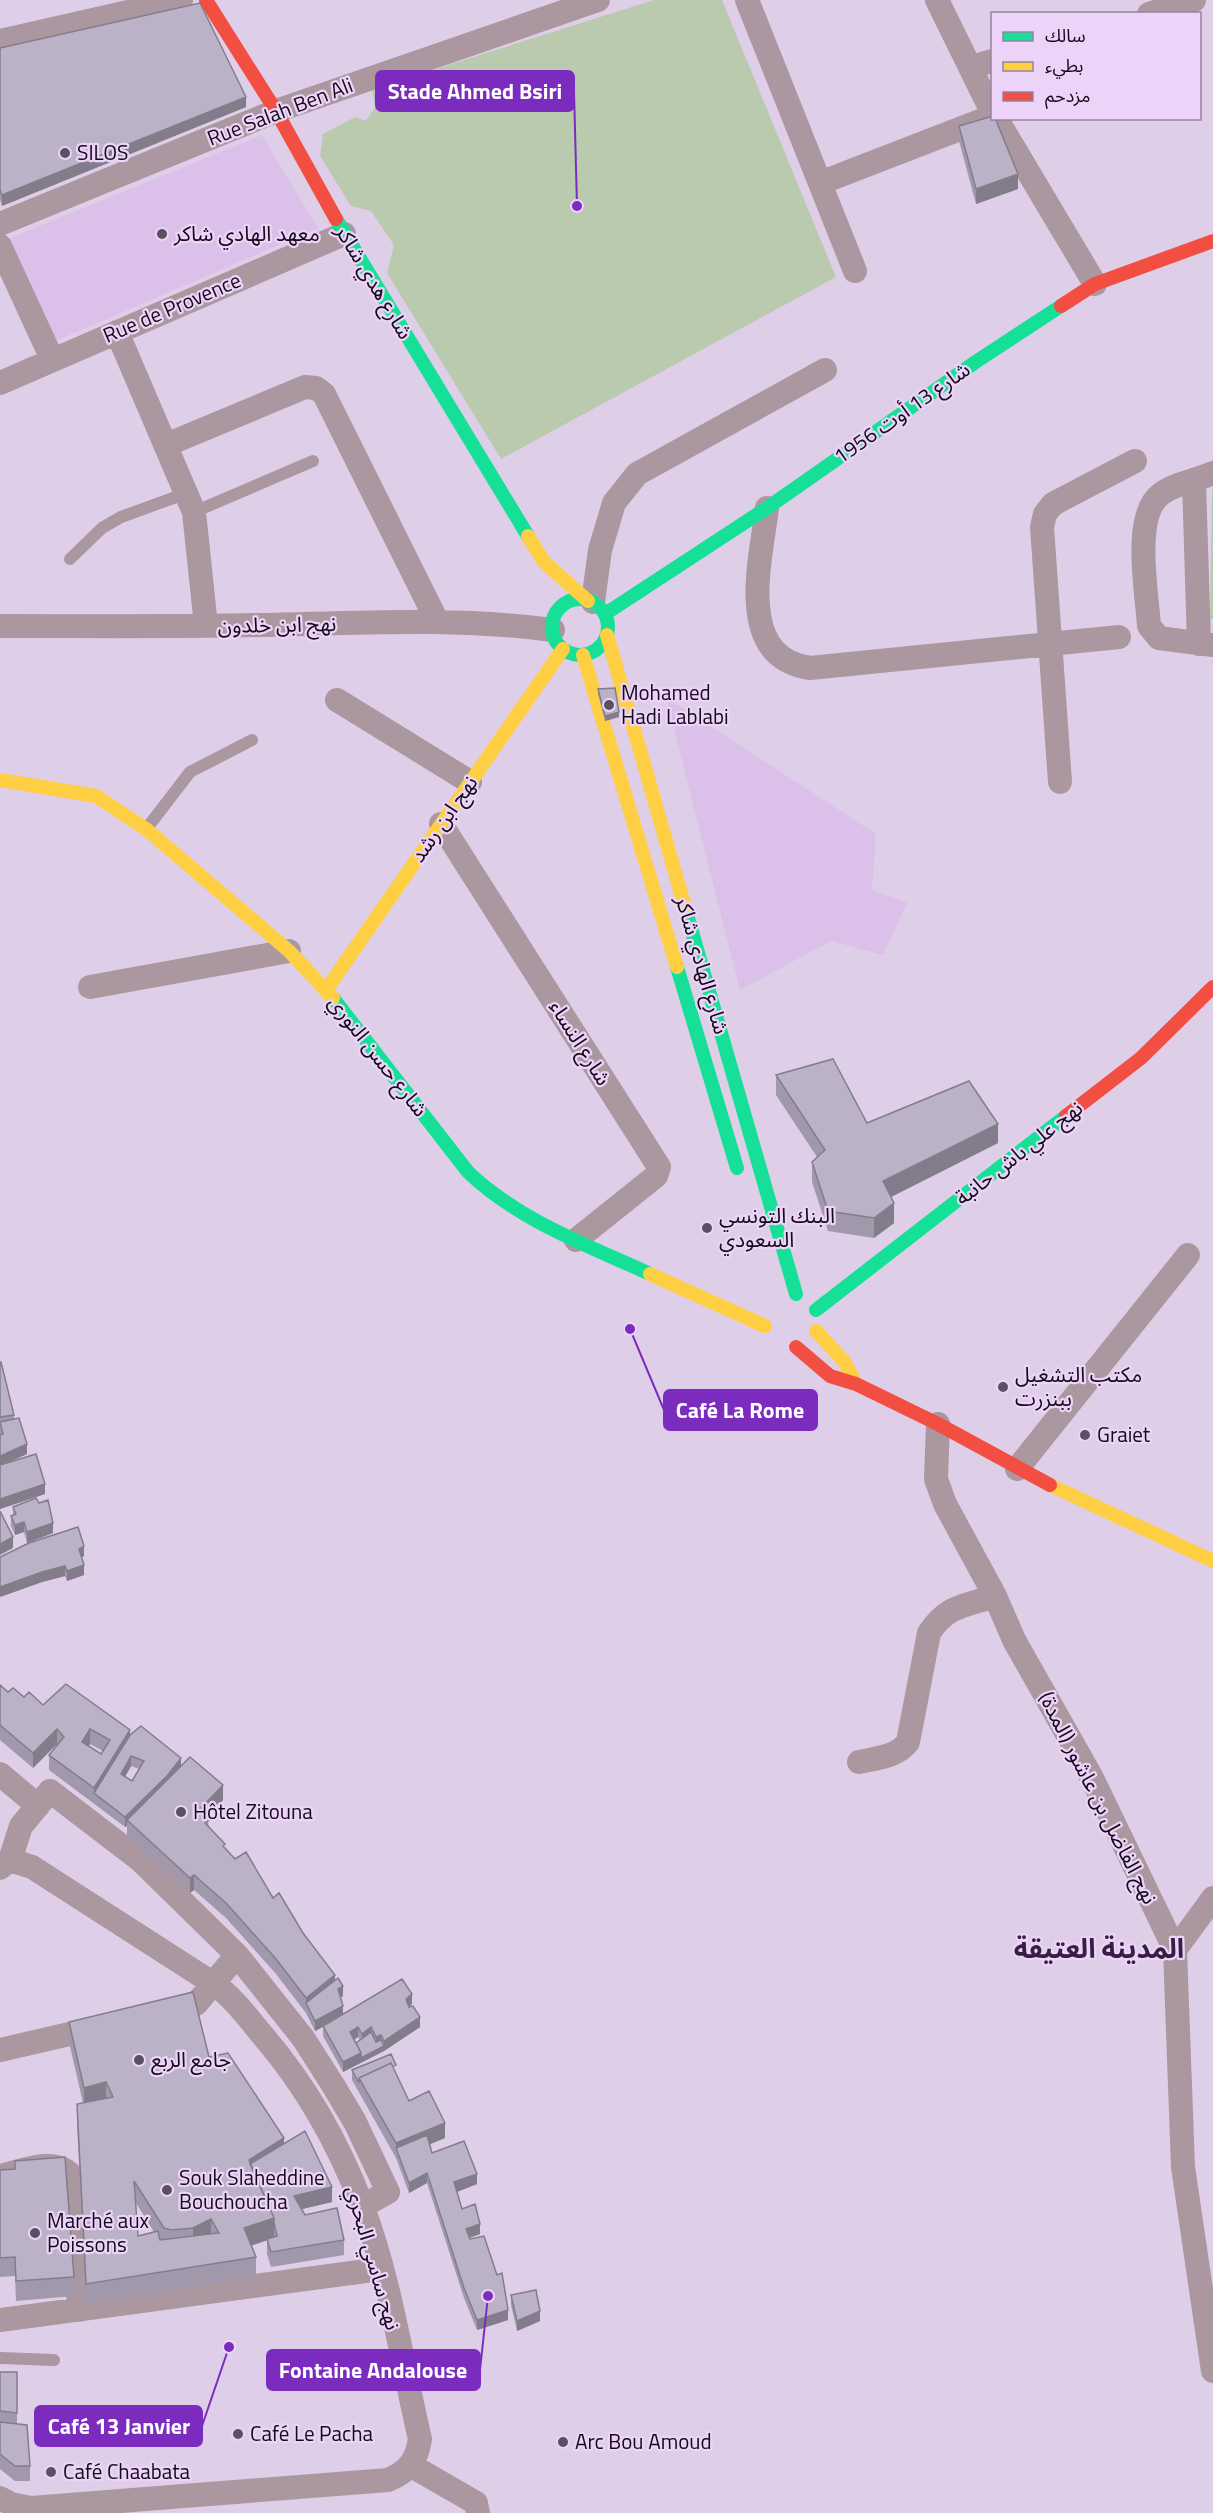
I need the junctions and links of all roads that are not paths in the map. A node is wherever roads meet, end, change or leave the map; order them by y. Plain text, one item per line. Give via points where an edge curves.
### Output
1 (181, 0) edge
2 (206, 0) edge
3 (598, 0) edge
4 (747, 0) edge
5 (937, 0) edge
6 (1194, 0) edge
7 (1155, 12) edge
8 (0, 41) edge
9 (982, 64) edge
10 (991, 102) edge
11 (276, 111) junction
12 (991, 118) edge
13 (996, 120) edge
14 (820, 183) junction
15 (0, 225) edge
16 (344, 234) junction
17 (1213, 241) edge
18 (0, 246) edge
19 (855, 271) dead end
20 (1095, 284) junction
21 (117, 332) junction
22 (52, 359) junction
23 (825, 370) dead end
24 (0, 383) edge
25 (166, 445) junction
26 (314, 461) dead end
27 (1135, 461) dead end
28 (1203, 477) edge
29 (190, 503) junction
30 (767, 508) junction
31 (70, 559) dead end
32 (544, 562) junction
33 (596, 606) junction
34 (437, 621) junction
35 (0, 626) edge
36 (206, 626) junction
37 (556, 633) junction
38 (607, 635) junction
39 (1119, 637) dead end
40 (1206, 645) edge
41 (1048, 646) junction
42 (583, 655) junction
43 (337, 700) dead end
44 (252, 740) dead end
45 (0, 780) edge
46 (470, 782) junction
47 (1060, 782) dead end
48 (441, 824) junction
49 (146, 829) junction
50 (289, 951) junction
51 (90, 987) dead end
52 (1213, 987) edge
53 (326, 990) junction
54 (741, 1184) dead end
55 (576, 1240) junction
56 (1188, 1256) dead end
57 (816, 1310) junction
58 (816, 1331) junction
59 (796, 1347) junction
60 (856, 1384) junction
61 (938, 1424) junction
62 (1017, 1469) junction
63 (1213, 1561) edge
64 (994, 1596) junction
65 (859, 1762) dead end
66 (0, 1774) edge
67 (44, 1799) junction
68 (3, 1865) edge
69 (1213, 1898) edge
70 (1175, 1950) junction
71 (237, 1955) junction
72 (214, 1984) junction
73 (0, 2050) edge
74 (0, 2176) edge
75 (363, 2206) junction
76 (381, 2269) junction
77 (79, 2310) junction
78 (0, 2320) edge
79 (0, 2358) edge
80 (54, 2360) dead end
81 (1213, 2371) edge
82 (410, 2465) junction
83 (0, 2498) edge
84 (478, 2513) edge

1 - 8 street
2 - 11 street, شارع هدي شاكر
3 - 11 street, Rue Salah Ben Ali
4 - 14 street
5 - 9 street
6 - 7 street
9 - 10 street
11 - 15 street, Rue Salah Ben Ali
11 - 16 street, شارع هدي شاكر
12 - 14 street
13 - 20 street
14 - 19 street
16 - 21 street, Rue de Provence
16 - 32 street, شارع هدي شاكر
17 - 20 street, شارع 13 أوت 1956
18 - 22 street
20 - 30 street, شارع 13 أوت 1956
21 - 22 street, Rue de Provence
21 - 25 street
22 - 24 street, Rue de Provence
23 - 33 street via 631,480 614,502 600,550
25 - 29 street
25 - 34 street via 305,387 316,388 324,394
26 - 29 lane
27 - 41 street via 1053,504 1045,514 1042,527
28 - 40 street
28 - 40 street via 1161,493 1149,507 1143,537 1149,626 1159,638
29 - 31 lane via 121,517 102,528
29 - 36 street
30 - 33 street, شارع 13 أوت 1956
30 - 41 street via 757,615 774,649 797,666 810,668
32 - 33 street
32 - 37 street
33 - 37 street via 567,603
33 - 38 street
34 - 36 street, نهج ابن خلدون
34 - 37 street, نهج ابن خلدون via 509,624
35 - 36 street, نهج ابن خلدون
37 - 42 street
37 - 46 street, نهج ابن رشد
38 - 42 street via 602,645
38 - 57 street, شارع الهادي شاكر via 789,1294 805,1297
39 - 41 street
41 - 47 street
42 - 54 street, شارع الهادي شاكر
43 - 46 street
44 - 49 lane via 190,772
45 - 49 street, شارع حسن النوري via 96,796
46 - 48 street, نهج ابن رشد
48 - 53 street, نهج ابن رشد
48 - 55 street, شارع النساء via 659,1167 656,1176
49 - 50 street, شارع حسن النوري
50 - 51 street
50 - 53 street, شارع حسن النوري
52 - 57 street, نهج علي باش حانبة via 1140,1058
53 - 55 street, شارع حسن النوري via 468,1172 487,1190
55 - 59 street, شارع حسن النوري via 764,1321 776,1343
56 - 62 street
57 - 58 street
58 - 59 street via 805,1344
58 - 60 street via 843,1361
59 - 60 street via 830,1376
60 - 61 street
61 - 62 street
61 - 64 street, نهج الفاضل بن عاشور (المدة) via 936,1479 945,1504
62 - 63 street
64 - 65 street via 945,1613 938,1620 929,1633 908,1742 894,1754
64 - 70 street, نهج الفاضل بن عاشور (المدة) via 1014,1640 1092,1778
66 - 67 street
67 - 68 street, نهج ساسي البحري via 21,1826
67 - 71 street via 140,1860
68 - 72 street, نهج ساسي البحري via 32,1867
69 - 70 street
70 - 81 street, نهج الفاضل بن عاشور (المدة) via 1182,2166
71 - 72 street
71 - 75 street via 303,2038 355,2122 388,2192
72 - 73 street via 196,2004
72 - 75 street, نهج ساسي البحري via 227,1993 282,2058 332,2139
74 - 77 street via 54,2164 72,2175
75 - 76 street, نهج ساسي البحري
76 - 77 street
76 - 82 street, نهج ساسي البحري via 420,2439 418,2454
77 - 78 street
79 - 80 lane
82 - 83 street via 404,2474 388,2480 319,2486 32,2508
82 - 84 street via 476,2503

